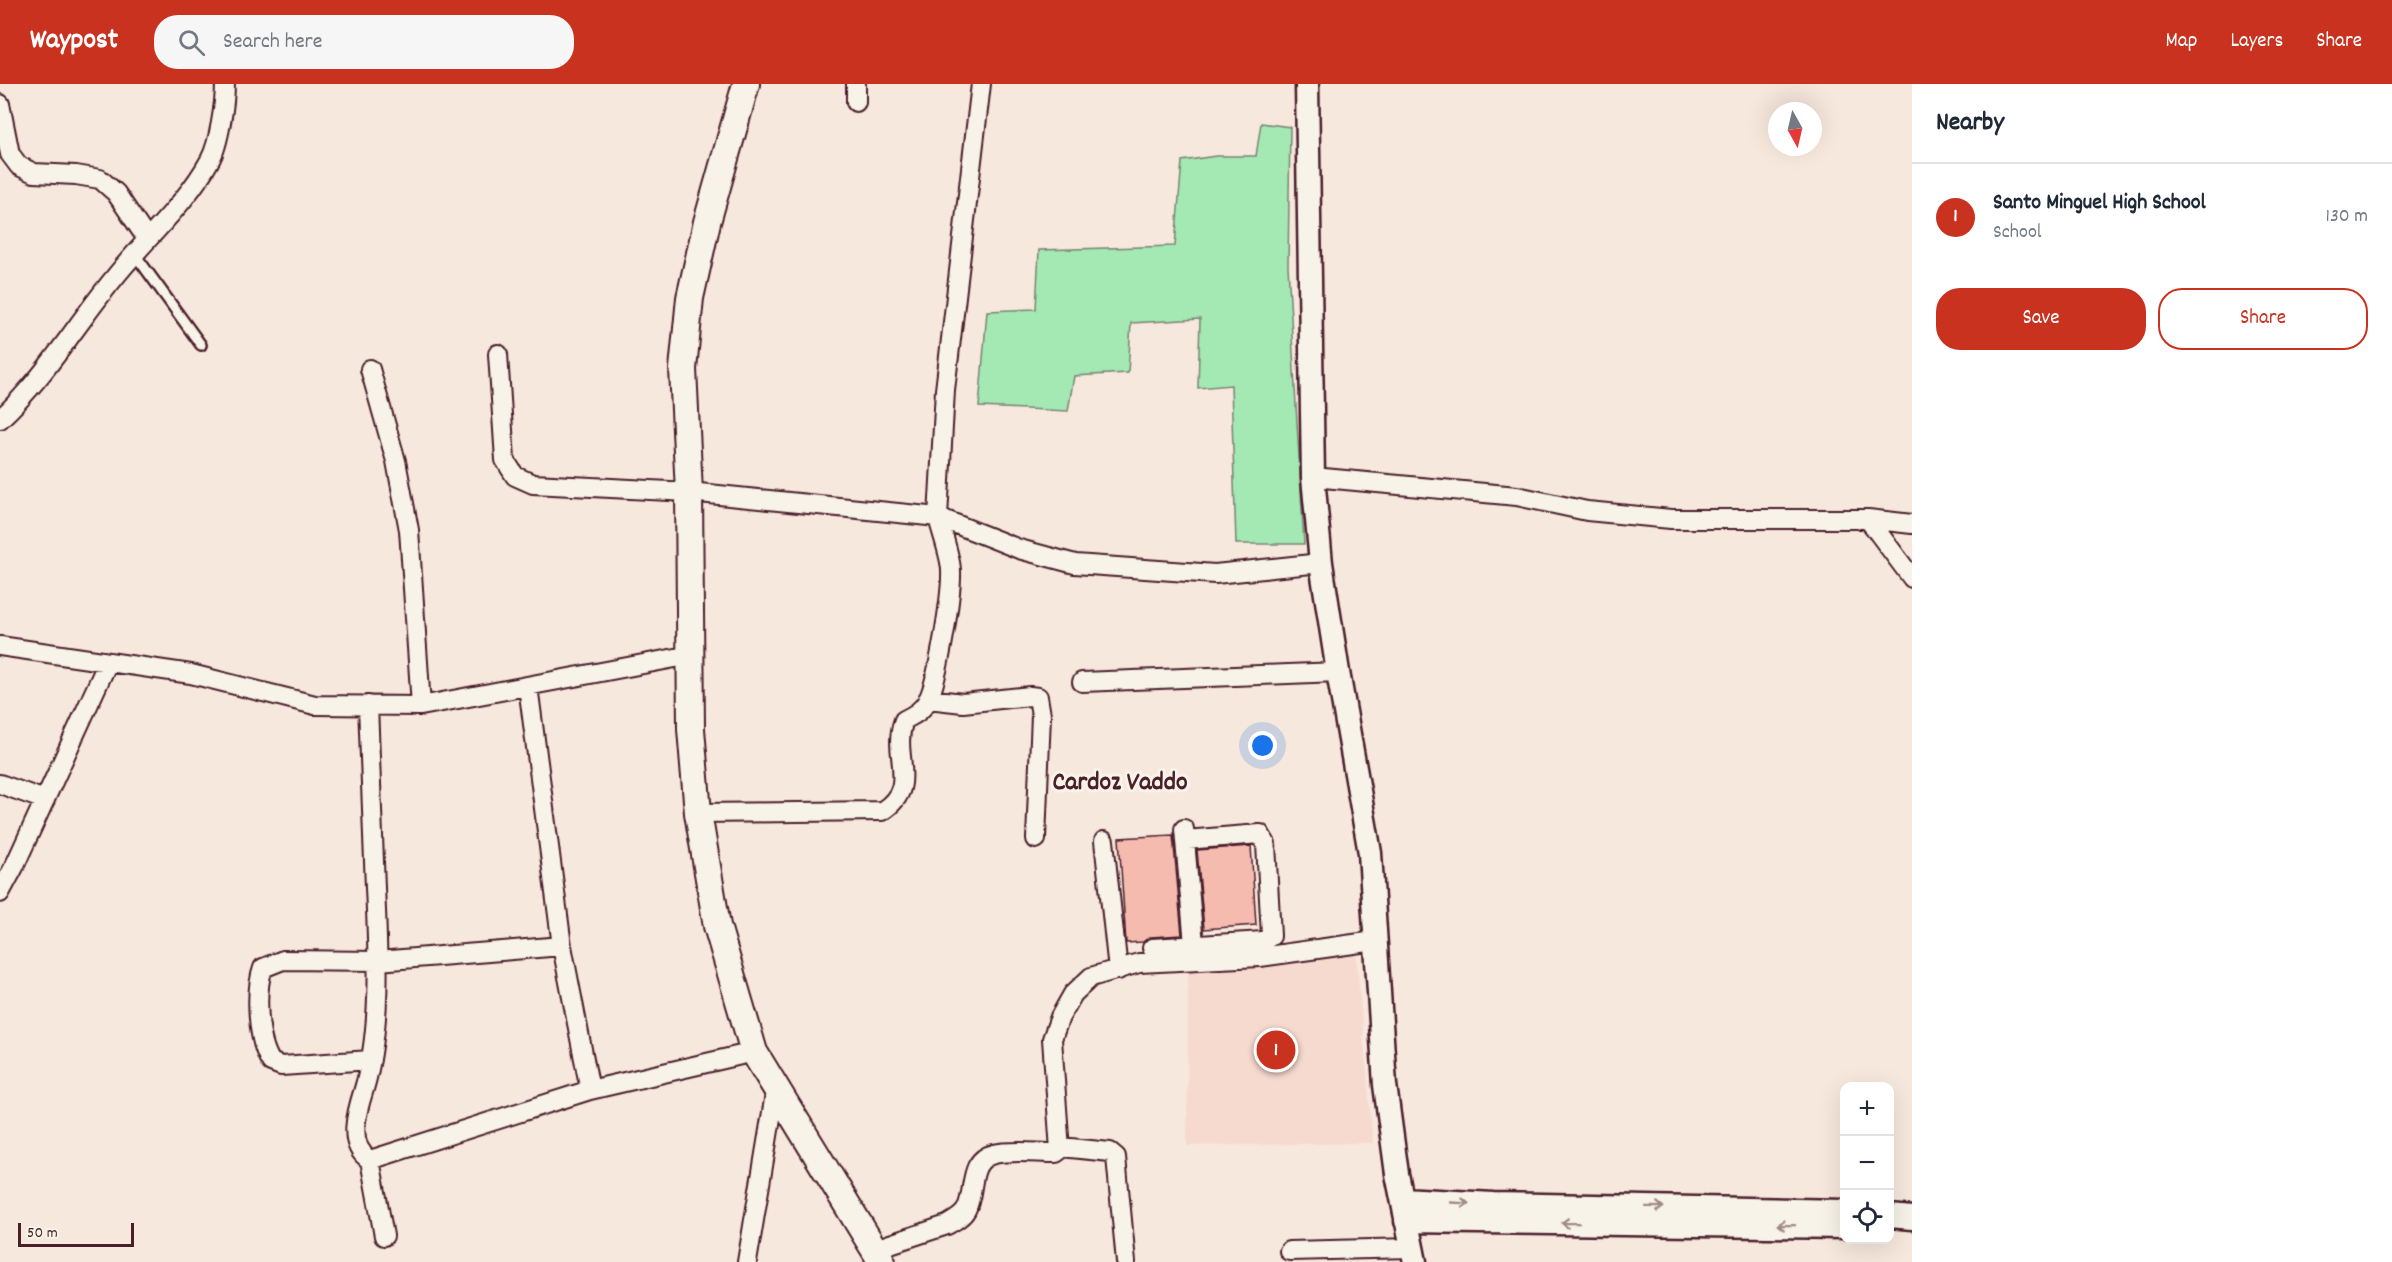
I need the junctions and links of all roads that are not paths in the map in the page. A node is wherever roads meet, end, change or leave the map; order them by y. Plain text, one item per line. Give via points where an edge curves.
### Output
1 (225, 84) edge
2 (746, 84) edge
3 (981, 84) edge
4 (1306, 84) edge
5 (0, 104) edge
6 (147, 239) junction
7 (134, 253) junction
8 (201, 345) dead end
9 (498, 354) dead end
10 (370, 369) dead end
11 (0, 419) edge
12 (1313, 477) junction
13 (689, 492) junction
14 (938, 517) junction
15 (1868, 519) junction
16 (1912, 524) edge
17 (1321, 563) junction
18 (1912, 578) edge
19 (0, 646) edge
20 (691, 655) junction
21 (108, 662) junction
22 (1338, 672) junction
23 (1082, 682) dead end
24 (528, 686) junction
25 (928, 699) junction
26 (368, 705) junction
27 (421, 706) junction
28 (0, 783) edge
29 (45, 800) junction
30 (698, 813) junction
31 (1036, 839) dead end
32 (1104, 841) dead end
33 (0, 892) edge
34 (1375, 941) junction
35 (562, 946) junction
36 (1152, 948) dead end
37 (1194, 952) junction
38 (378, 961) junction
39 (1118, 970) junction
40 (754, 1052) junction
41 (371, 1060) junction
42 (776, 1088) junction
43 (590, 1090) junction
44 (1061, 1147) junction
45 (370, 1160) junction
46 (1402, 1199) junction
47 (1840, 1211) edge
48 (1894, 1216) edge
49 (1912, 1218) edge
50 (1406, 1221) junction
51 (1840, 1227) edge
52 (1894, 1232) edge
53 (1912, 1234) edge
54 (384, 1236) dead end
55 (1289, 1251) dead end
56 (878, 1255) edge
57 (1414, 1255) edge
58 (747, 1262) edge
59 (1126, 1262) edge

1 - 6 street via 225,103 211,158 177,207
2 - 13 main road via 690,298 683,369
3 - 14 street via 945,390
4 - 12 street
5 - 6 street via 10,154 19,166 34,173 100,179 116,193
6 - 7 street
7 - 8 lane
7 - 11 street via 21,399
9 - 13 street via 505,460 515,476 533,484
10 - 27 street via 396,461 409,531
12 - 15 street via 1517,496 1587,511 1671,519
12 - 17 street
13 - 14 street
13 - 20 main road
14 - 17 street via 1019,549 1075,564 1215,574
14 - 25 street via 951,569 949,600
15 - 16 street
15 - 18 street
17 - 22 street
19 - 21 street
20 - 24 street
20 - 30 main road via 691,729
21 - 26 street via 191,674 315,705
21 - 29 street
22 - 23 street
22 - 34 street via 1370,853
24 - 27 street
24 - 35 street
25 - 30 street via 918,714 904,720 899,733 901,792 882,811
25 - 31 street via 963,703 1038,697 1041,715
26 - 27 street
26 - 38 street
28 - 29 street
29 - 33 street
30 - 40 main road via 717,926
32 - 39 street
34 - 37 street via 1260,957
34 - 46 street via 1385,1085
35 - 38 street
35 - 43 street
36 - 37 street
37 - 37 street via 1185,834 1260,834 1266,844 1271,936 1263,942
37 - 39 street
38 - 41 street
38 - 41 street via 283,960 263,968 259,980 261,1042 271,1062 281,1066
39 - 44 street via 1091,977 1073,993 1052,1039
40 - 42 main road
40 - 43 street
41 - 45 street via 355,1117 361,1155
42 - 56 main road
42 - 58 street
43 - 45 street
44 - 56 street via 1056,1153 994,1154 982,1159 966,1210 958,1219
44 - 59 street via 1110,1152 1116,1157
45 - 54 street
46 -> 47 street
46 - 50 street
48 - 49 street
51 -> 50 street
50 - 57 street
52 - 53 street
55 - 57 street

